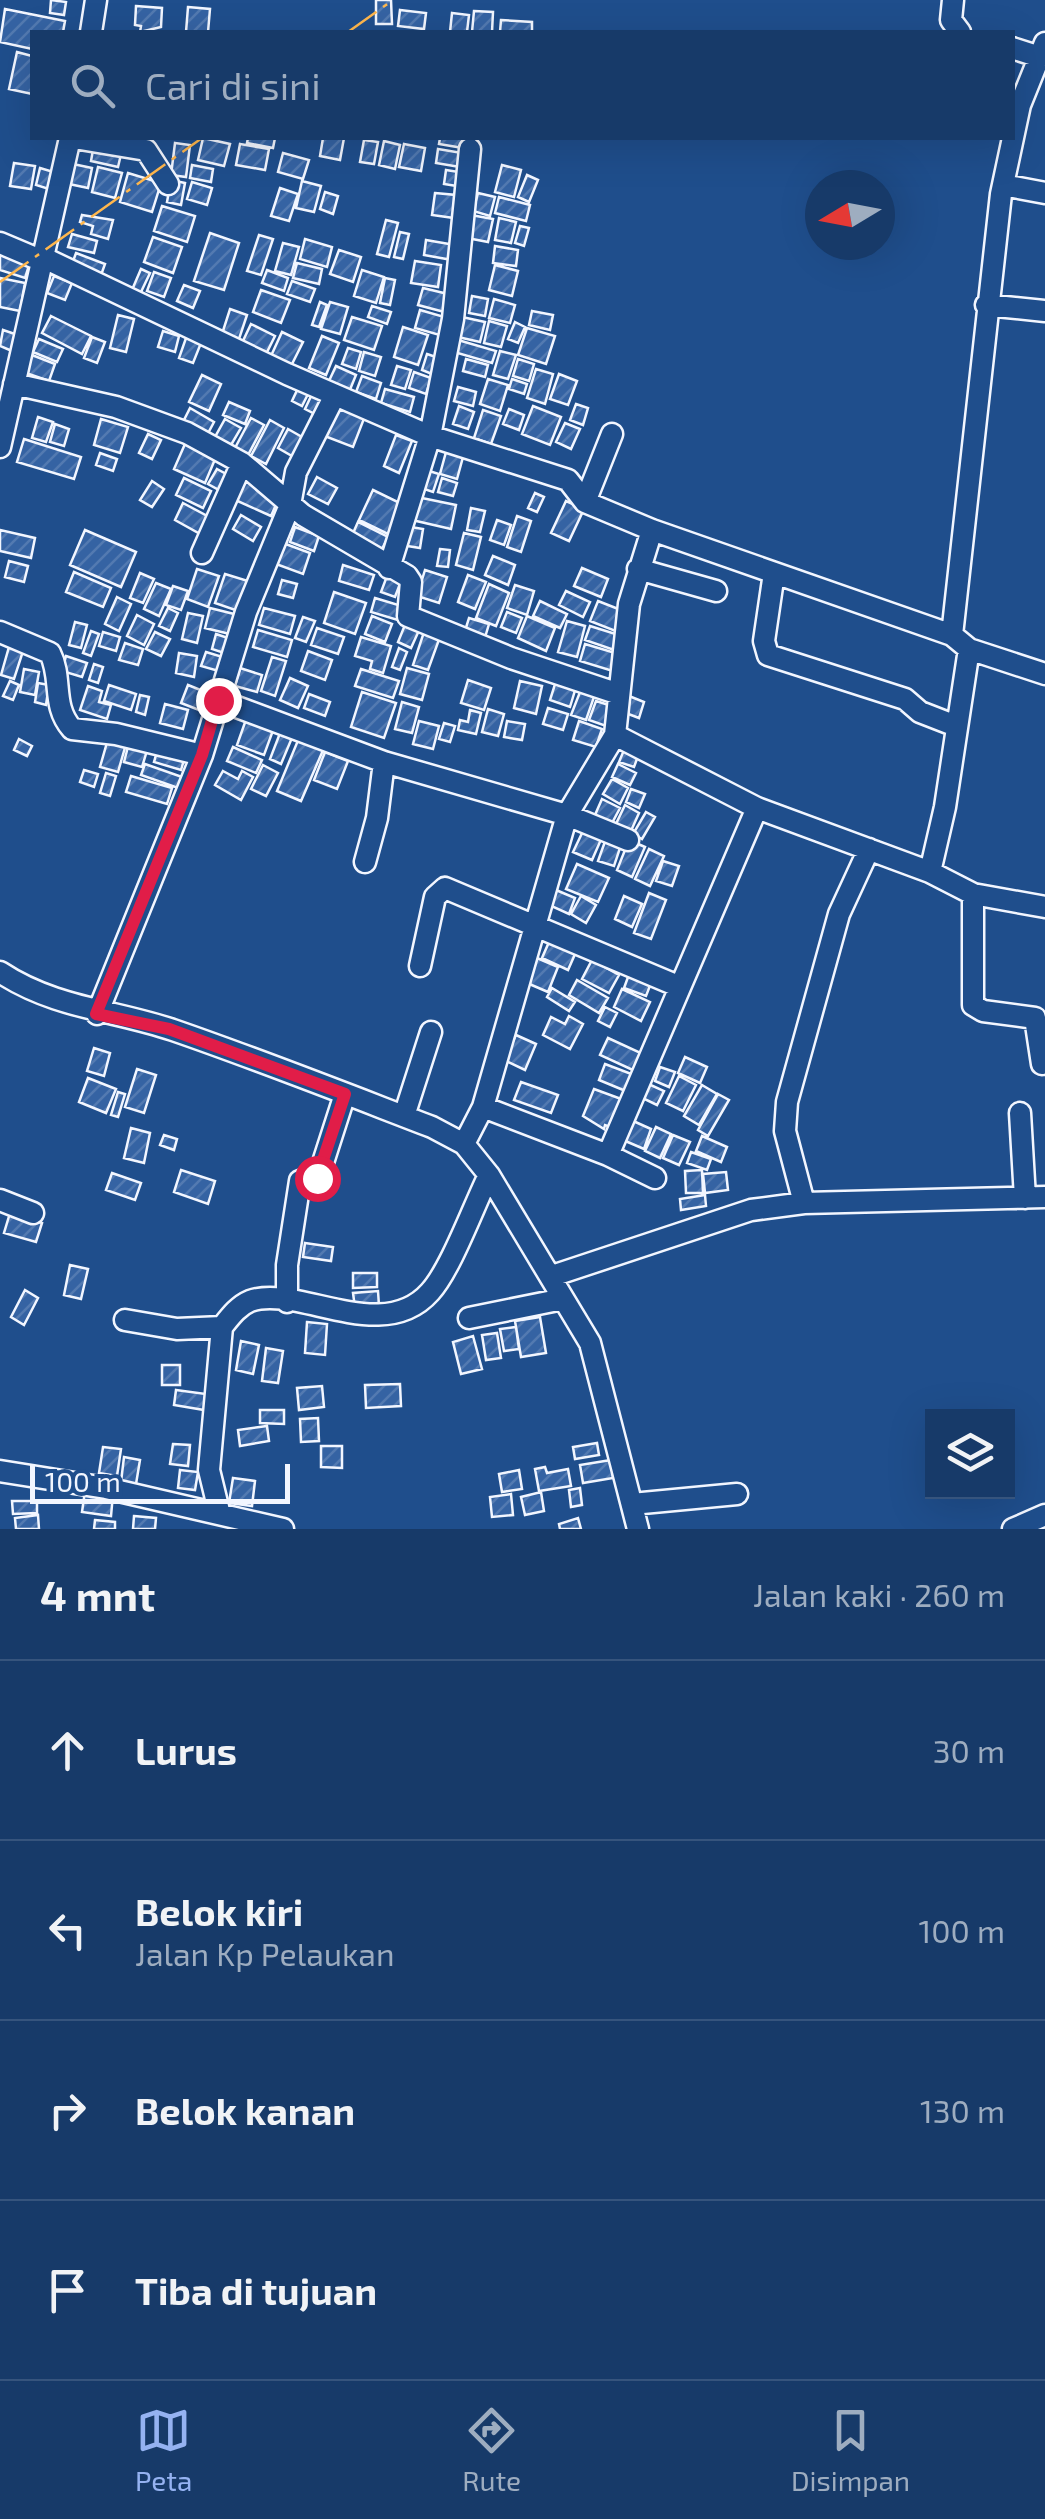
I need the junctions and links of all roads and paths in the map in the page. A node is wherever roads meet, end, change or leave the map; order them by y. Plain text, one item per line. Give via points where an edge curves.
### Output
1 (96, 0) edge
2 (953, 0) edge
3 (91, 30) edge
4 (958, 30) edge
5 (1015, 48) edge
6 (1042, 50) edge
7 (1015, 129) edge
8 (72, 140) edge
9 (84, 140) edge
10 (1013, 140) edge
11 (470, 149) dead end
12 (168, 184) dead end
13 (1003, 186) junction
14 (1045, 193) edge
15 (0, 243) edge
16 (44, 260) junction
17 (986, 305) junction
18 (1045, 311) edge
19 (14, 384) junction
20 (335, 395) junction
21 (612, 434) dead end
22 (430, 436) junction
23 (0, 447) edge
24 (242, 463) junction
25 (585, 502) junction
26 (290, 505) junction
27 (652, 530) junction
28 (202, 553) dead end
29 (389, 568) junction
30 (638, 570) junction
31 (774, 574) junction
32 (716, 591) dead end
33 (0, 632) edge
34 (952, 635) junction
35 (969, 649) junction
36 (1045, 674) edge
37 (620, 694) junction
38 (218, 700) junction
39 (956, 726) junction
40 (614, 734) junction
41 (202, 755) junction
42 (384, 762) junction
43 (757, 808) junction
44 (567, 815) junction
45 (628, 840) dead end
46 (869, 849) junction
47 (364, 862) dead end
48 (930, 872) junction
49 (973, 894) junction
50 (1045, 907) edge
51 (536, 924) junction
52 (420, 966) dead end
53 (0, 972) edge
54 (678, 986) junction
55 (96, 1014) junction
56 (431, 1032) dead end
57 (1042, 1064) dead end
58 (345, 1094) junction
59 (482, 1107) junction
60 (1020, 1113) dead end
61 (404, 1116) junction
62 (464, 1144) junction
63 (608, 1155) junction
64 (489, 1175) junction
65 (654, 1178) dead end
66 (1035, 1198) edge
67 (0, 1200) edge
68 (804, 1202) junction
69 (33, 1212) dead end
70 (552, 1276) junction
71 (562, 1298) junction
72 (288, 1302) junction
73 (469, 1318) dead end
74 (125, 1320) dead end
75 (222, 1327) junction
76 (0, 1471) edge
77 (737, 1494) dead end
78 (632, 1504) junction
79 (219, 1511) junction
80 (1045, 1514) edge
81 (256, 1525) edge
82 (283, 1529) edge
83 (638, 1529) edge
84 (1012, 1529) edge

1 - 3 street
2 - 4 street via 951,20
5 - 6 street
6 - 7 street
8 - 16 street
9 - 12 street via 146,150
10 - 13 street
11 - 22 street via 453,319
13 - 14 street
13 - 17 street
15 - 16 street
16 - 19 street
16 - 20 street
17 - 18 street
17 - 34 street
19 - 23 street
19 - 24 street via 116,407 187,433
20 - 22 street
20 - 26 street via 304,451
21 - 25 street
22 - 25 street via 568,480
22 - 29 street
24 - 26 street
24 - 28 street
25 - 27 street
26 - 29 street
26 - 38 street
27 - 30 street
27 - 31 street
29 - 37 street via 411,582 408,616
30 - 32 street
30 - 37 street
31 - 34 street
31 - 39 street via 764,641 768,655 905,699
33 - 41 street via 50,654 58,707 72,729
34 - 35 street
35 - 36 street
35 - 39 street
37 - 40 street
38 - 41 street
38 - 42 street
39 - 48 street
40 - 43 street
40 - 44 street
41 - 55 street
42 - 44 street
42 - 47 street
43 - 46 street
43 - 54 street
44 - 45 street
44 - 51 street
46 - 48 street
46 - 68 street via 839,914 787,1102 785,1131
48 - 49 street
49 - 50 street
49 - 57 street via 973,1005 1035,1018
51 - 52 street via 439,890
51 - 54 street
51 - 59 street
53 - 55 street via 32,992
54 - 63 street
55 - 58 street via 169,1029
56 - 61 street
58 - 61 street
58 - 72 street via 318,1175 300,1181
59 - 62 street
59 - 63 street
60 - 66 street
61 - 62 street
62 - 64 street
63 - 65 street
64 - 70 street
64 - 72 street via 436,1283 421,1299 369,1314
66 - 68 street
67 - 69 street
68 - 70 street via 751,1210
70 - 71 street
71 - 73 street
71 - 78 street via 590,1342
72 - 75 street via 251,1301
74 - 75 street
75 - 79 street via 209,1470
76 - 79 street
77 - 78 street
78 - 83 street
79 - 81 street
80 - 84 street
81 - 82 street

